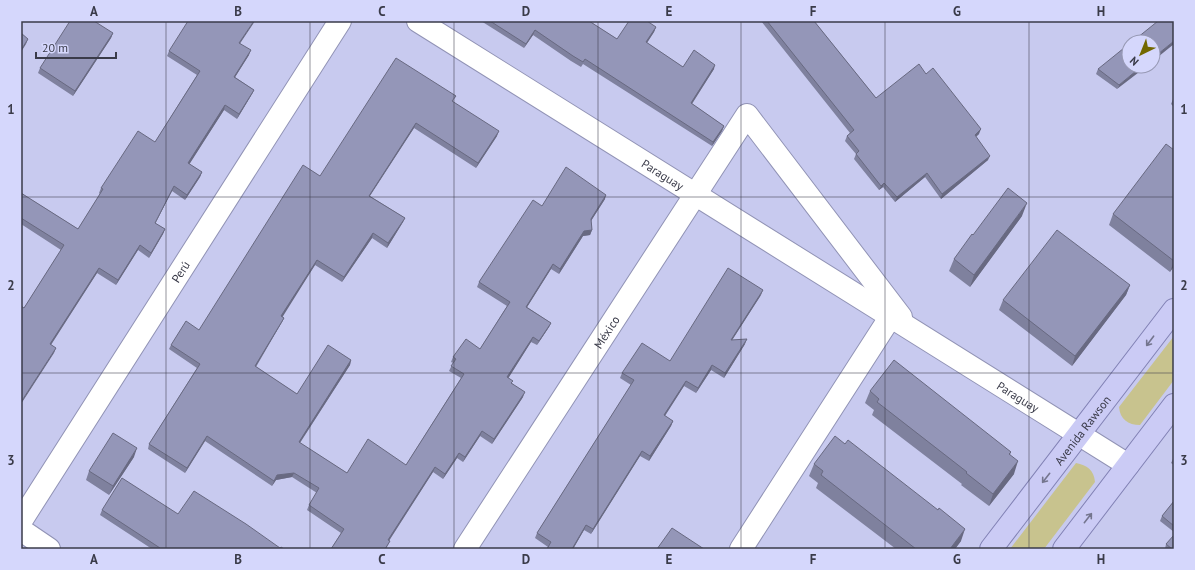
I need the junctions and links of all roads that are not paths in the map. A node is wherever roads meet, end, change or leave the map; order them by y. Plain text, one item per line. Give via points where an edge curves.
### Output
1 (340, 21) edge
2 (418, 21) edge
3 (747, 115) joint
4 (695, 194) junction
5 (1174, 310) edge
6 (900, 322) junction
7 (1174, 406) edge
8 (1079, 434) junction
9 (1128, 465) junction
10 (21, 521) edge
11 (21, 530) edge
12 (49, 549) edge
13 (465, 549) edge
14 (741, 549) edge
15 (991, 549) edge
16 (1064, 549) edge

1 - 10 street, Perú
2 - 4 street, Paraguay
3 - 4 street, México
3 - 6 street, Paraguay
4 - 6 street, Paraguay
4 - 13 street, México
5 -> 8 main road, Avenida Rawson
6 - 8 street, Paraguay
6 - 14 street
7 - 9 main road
8 - 9 street, Paraguay
8 -> 15 main road, Avenida Rawson
16 -> 9 main road
11 - 12 street

